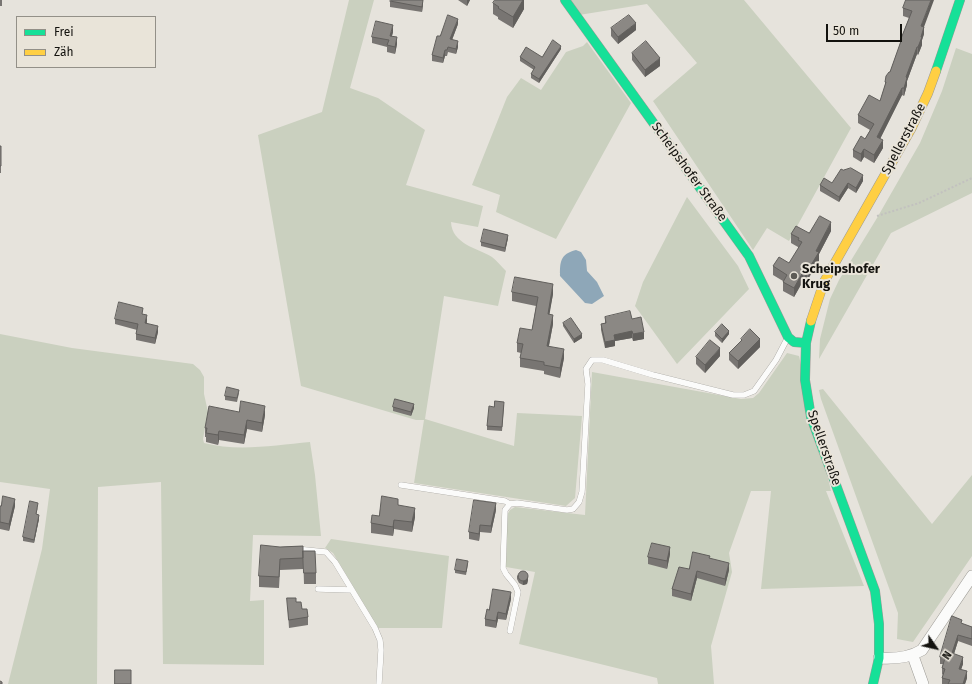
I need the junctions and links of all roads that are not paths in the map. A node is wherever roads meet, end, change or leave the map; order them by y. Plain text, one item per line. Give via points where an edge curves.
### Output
1 (565, 0) edge
2 (960, 0) edge
3 (788, 337) junction
4 (806, 343) junction
5 (401, 485) dead end
6 (510, 504) junction
7 (291, 548) edge
8 (972, 576) edge
9 (318, 589) dead end
10 (352, 590) junction
11 (510, 631) dead end
12 (913, 656) junction
13 (879, 658) junction
14 (379, 684) edge
15 (873, 684) edge
16 (923, 684) edge

1 - 3 street, Scheipshofer Straße via 749,256
2 - 4 street, Spellerstraße via 928,93 912,129 824,282
3 - 4 street via 794,342
3 - 6 lane via 776,360 754,391 744,395 733,395 603,360 592,360 586,370 588,384 582,492 579,502 574,509 566,510
4 - 13 street, Spellerstraße via 805,380 811,417 875,592 879,624
5 - 6 lane via 506,501
6 - 11 lane via 505,510 503,568 518,592
7 - 10 lane via 326,552
8 - 12 street via 922,650
9 - 10 lane
10 - 14 lane via 380,640
12 - 13 street
12 - 16 street
13 - 15 street, Spellerstraße

